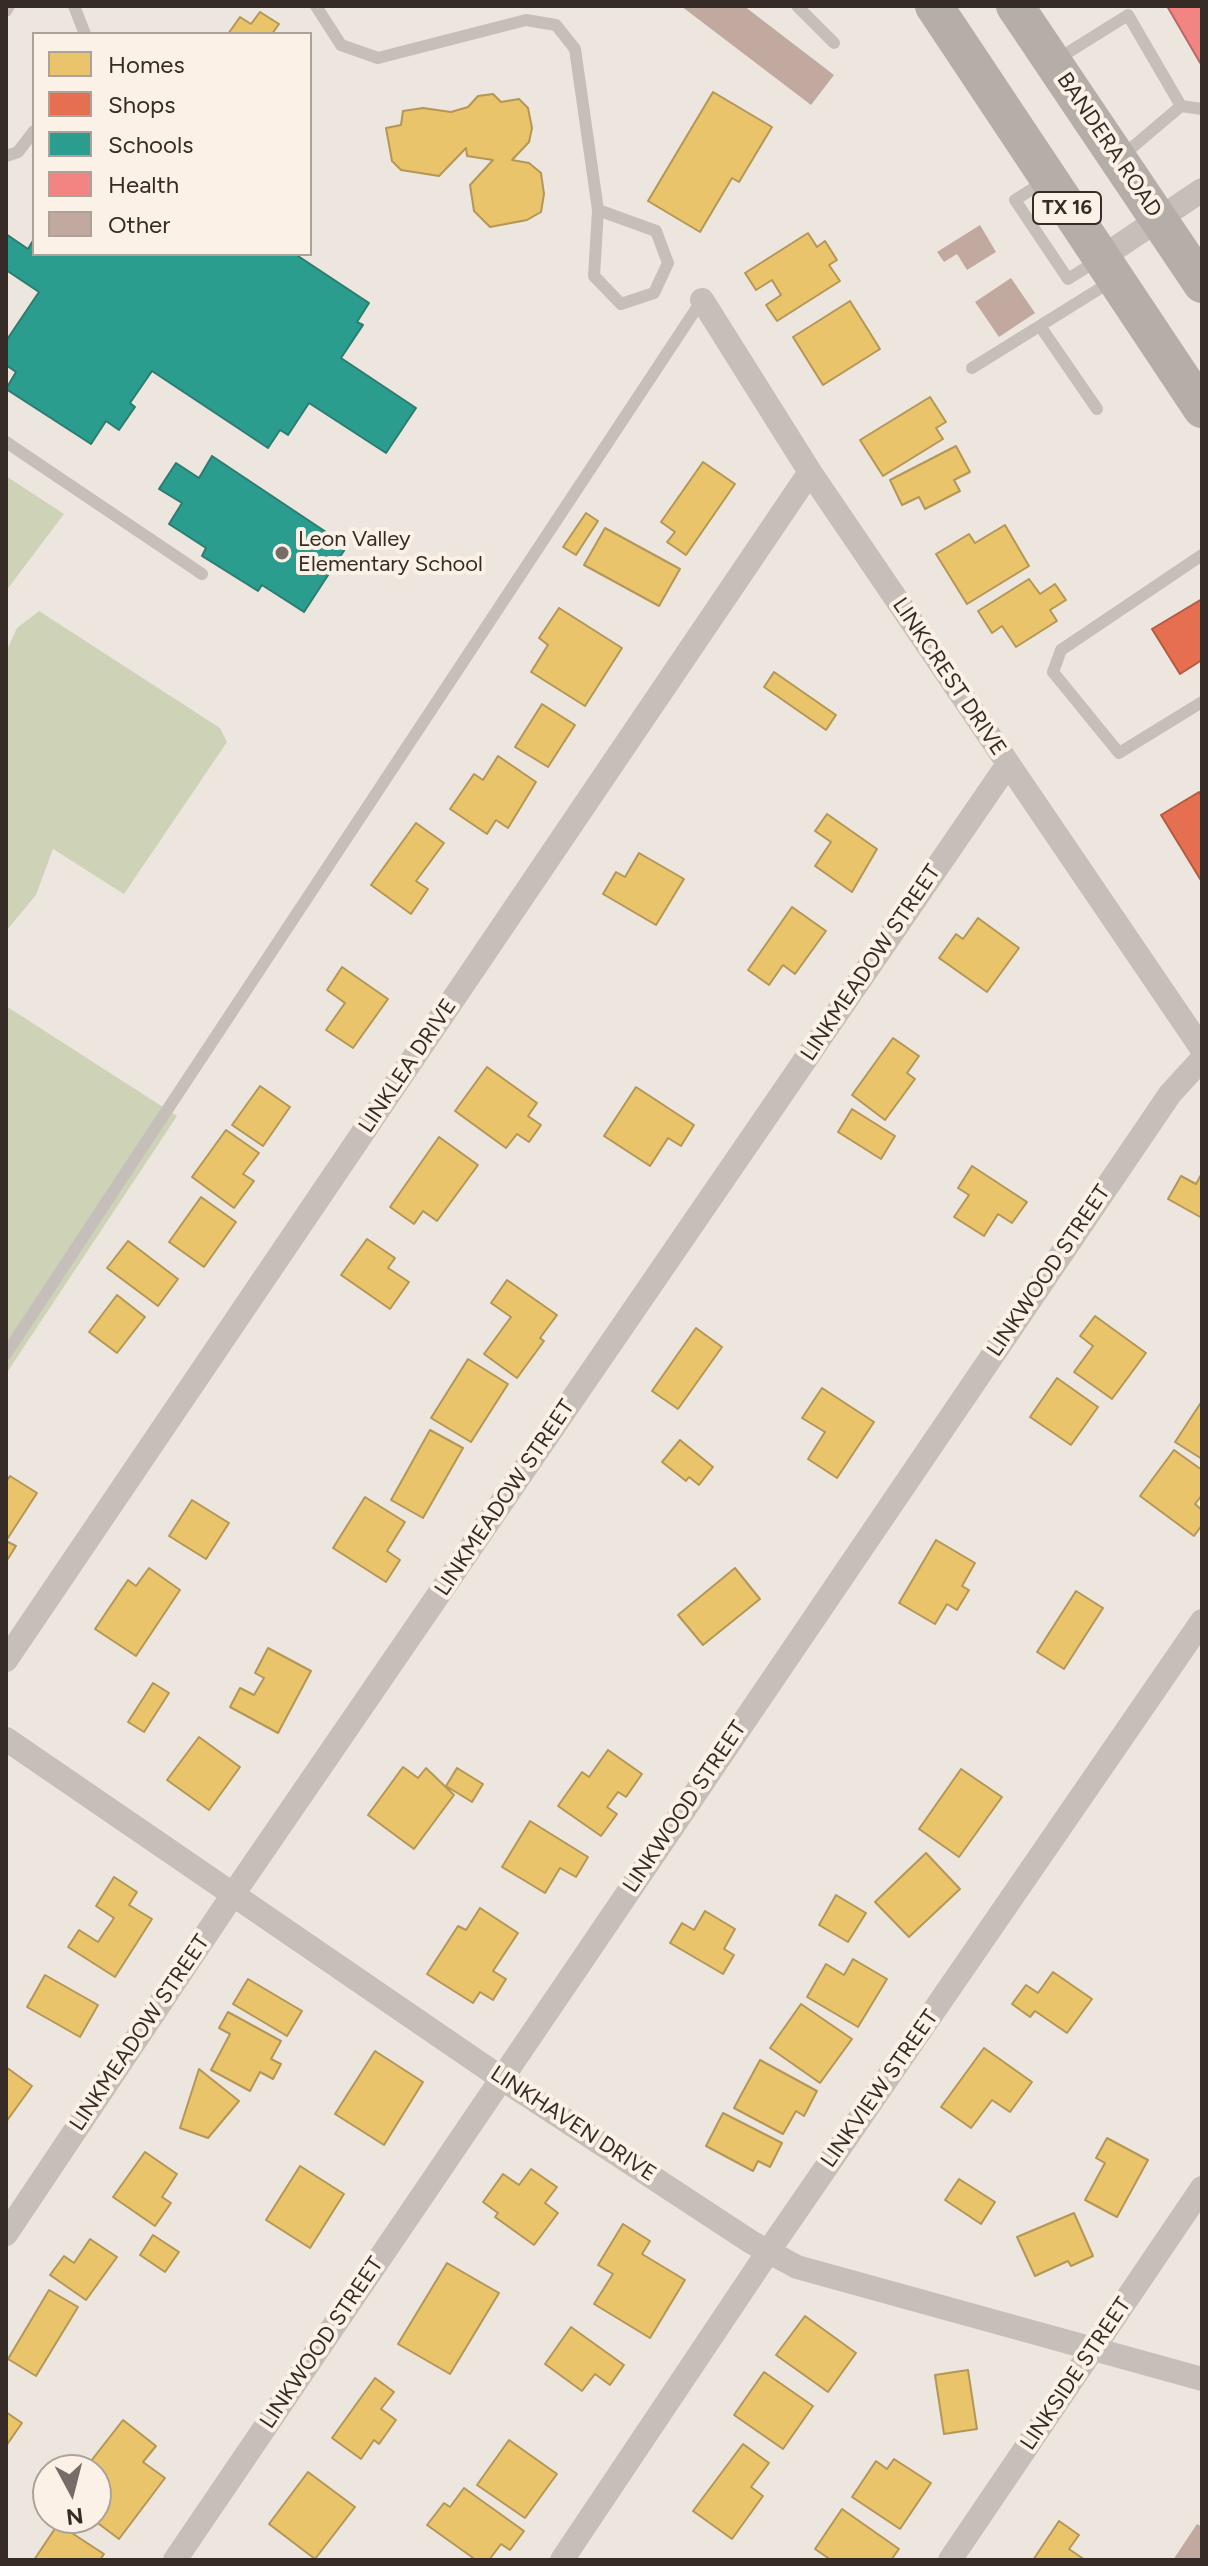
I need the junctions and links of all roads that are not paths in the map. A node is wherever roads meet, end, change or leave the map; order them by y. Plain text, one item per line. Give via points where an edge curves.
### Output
1 (9, 6) edge
2 (74, 6) edge
3 (316, 6) edge
4 (797, 6) edge
5 (934, 6) edge
6 (1015, 6) edge
7 (1141, 6) edge
8 (6, 11) edge
9 (1128, 15) junction
10 (84, 32) edge
11 (834, 43) dead end
12 (1053, 62) junction
13 (1181, 106) junction
14 (1202, 109) edge
15 (32, 134) edge
16 (6, 156) edge
17 (1119, 159) junction
18 (1048, 179) junction
19 (1202, 190) edge
20 (598, 210) junction
21 (1159, 219) junction
22 (1108, 269) junction
23 (1068, 279) junction
24 (1202, 284) edge
25 (702, 300) joint
26 (1082, 300) junction
27 (1040, 326) junction
28 (972, 368) dead end
29 (1097, 409) dead end
30 (1202, 409) edge
31 (6, 442) edge
32 (810, 472) junction
33 (1202, 555) edge
34 (202, 574) dead end
35 (1202, 702) edge
36 (1008, 764) junction
37 (1202, 1049) edge
38 (1202, 1059) edge
39 (6, 1354) edge
40 (1202, 1621) edge
41 (6, 1660) edge
42 (6, 1739) edge
43 (234, 1893) junction
44 (501, 2078) junction
45 (1202, 2188) edge
46 (6, 2234) edge
47 (770, 2249) junction
48 (1092, 2349) junction
49 (1202, 2379) edge
50 (175, 2560) edge
51 (562, 2560) edge
52 (950, 2560) edge

1 - 8 lane
2 - 10 lane
3 - 20 lane via 341,45 378,58 526,20 556,25 575,49
4 - 11 lane
5 - 18 main road, TX 16
6 - 12 main road, BANDERA ROAD
7 - 9 lane
9 - 12 lane
9 - 13 lane
12 - 17 main road, BANDERA ROAD
13 - 14 lane
13 - 17 lane
15 - 16 lane via 18,152
17 - 21 main road, BANDERA ROAD
18 - 22 main road, TX 16
18 - 23 lane via 1015,200
19 - 21 street
20 - 20 lane via 594,276 621,304 654,293 668,263 656,231
21 - 22 street
21 - 24 main road, BANDERA ROAD
22 - 23 lane
22 - 26 lane
22 - 30 main road, TX 16
23 - 26 lane
25 - 32 street, LINKCREST DRIVE
25 - 39 lane
26 - 27 lane
27 - 28 lane
27 - 29 lane
31 - 34 lane
32 - 36 street, LINKCREST DRIVE
32 - 41 street, LINKLEA DRIVE
33 - 35 lane via 1061,650 1053,672 1119,753
36 - 37 street, LINKCREST DRIVE
36 - 43 street, LINKMEADOW STREET
38 - 44 street, LINKWOOD STREET via 1170,1094
40 - 47 street, LINKVIEW STREET
42 - 43 street, LINKHAVEN DRIVE
43 - 44 street, LINKHAVEN DRIVE
43 - 46 street, LINKMEADOW STREET
44 - 47 street, LINKHAVEN DRIVE via 751,2242
44 - 50 street, LINKWOOD STREET
45 - 48 street, LINKSIDE STREET
47 - 48 street, LINKHAVEN DRIVE via 797,2267
47 - 51 street, LINKVIEW STREET
48 - 49 street, LINKHAVEN DRIVE
48 - 52 street, LINKSIDE STREET

